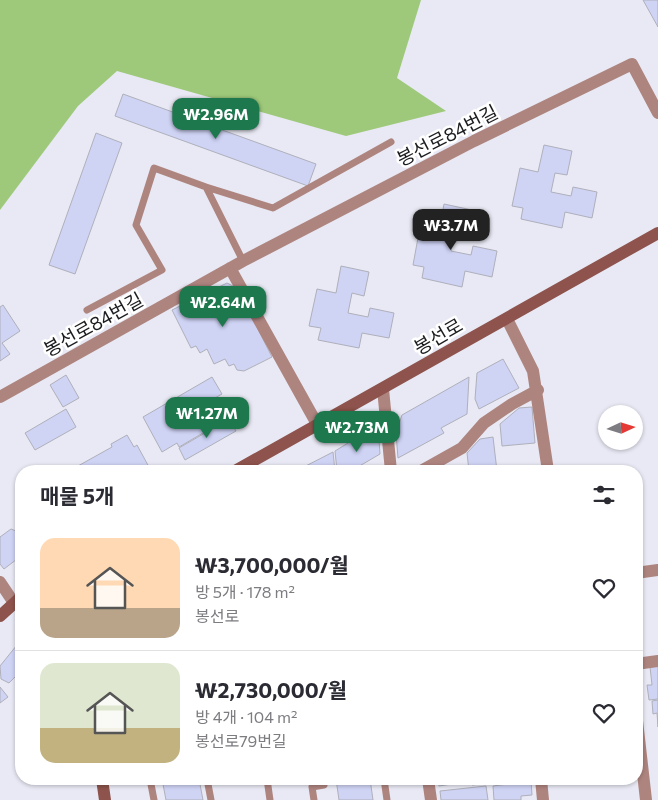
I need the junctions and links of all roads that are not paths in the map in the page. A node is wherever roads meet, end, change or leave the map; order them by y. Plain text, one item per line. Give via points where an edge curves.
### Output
1 (658, 113) edge
2 (392, 142) dead end
3 (206, 187) junction
4 (658, 233) edge
5 (244, 261) junction
6 (230, 268) junction
7 (87, 310) dead end
8 (506, 319) junction
9 (383, 389) junction
10 (538, 390) junction
11 (0, 397) edge
12 (317, 424) junction
13 (245, 465) edge
14 (389, 465) edge
15 (432, 465) edge
16 (547, 465) edge
17 (658, 570) edge
18 (643, 572) edge
19 (0, 582) edge
20 (15, 597) edge
21 (15, 603) edge
22 (0, 616) edge
23 (658, 661) edge
24 (643, 663) edge
25 (643, 774) edge
26 (103, 785) edge
27 (151, 785) edge
28 (208, 785) edge
29 (268, 785) edge
30 (324, 785) edge
31 (385, 785) edge
32 (429, 785) edge
33 (542, 785) edge
34 (105, 800) edge
35 (154, 800) edge
36 (211, 800) edge
37 (270, 800) edge
38 (314, 800) edge
39 (387, 800) edge
40 (431, 800) edge
41 (543, 800) edge
42 (646, 800) edge

1 - 5 street, 봉선로84번길 via 632,64 474,141
2 - 3 lane via 273,208
3 - 5 lane
3 - 7 lane via 154,168 136,224 162,270
4 - 8 main road, 봉선로
5 - 6 street, 봉선로84번길
6 - 11 street, 봉선로84번길
6 - 12 street
8 - 9 main road, 봉선로
8 - 10 street via 533,371
9 - 12 main road, 봉선로
9 - 14 street
10 - 15 street via 484,423 462,448
10 - 16 street
12 - 13 main road, 봉선로
17 - 18 street
19 - 20 street
21 - 22 main road
23 - 24 street
25 - 42 street
26 - 34 main road
27 - 35 lane
28 - 36 lane
29 - 37 lane
30 - 38 lane via 312,787
31 - 39 lane
32 - 40 street
33 - 41 street

